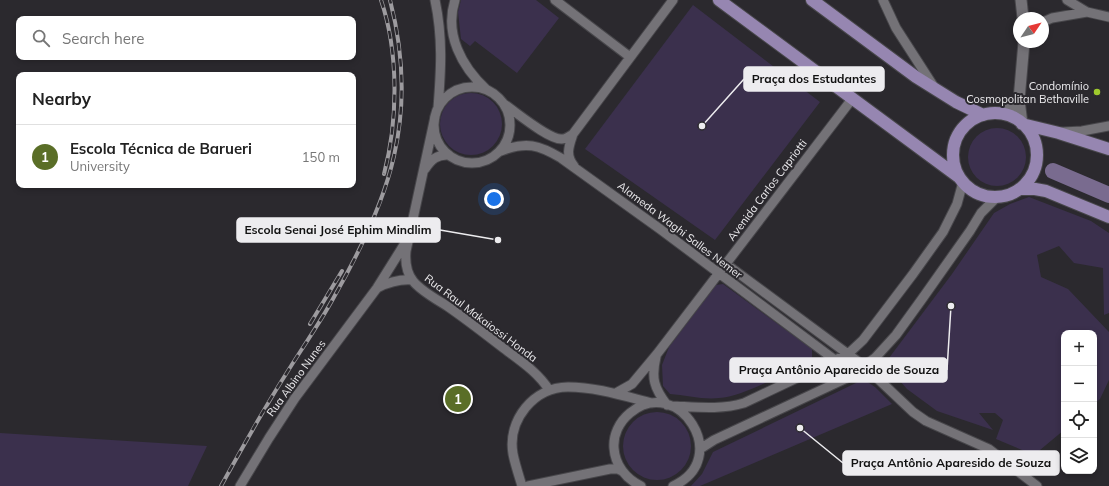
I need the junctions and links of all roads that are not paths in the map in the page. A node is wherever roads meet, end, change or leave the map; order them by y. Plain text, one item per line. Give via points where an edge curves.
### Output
1 (435, 0) edge
2 (440, 0) edge
3 (455, 0) edge
4 (554, 0) edge
5 (673, 0) edge
6 (719, 0) edge
7 (812, 0) edge
8 (883, 0) edge
9 (1067, 0) edge
10 (1023, 1) edge
11 (1023, 12) edge
12 (1087, 12) junction
13 (438, 15) junction
14 (1109, 16) edge
15 (1049, 19) edge
16 (1023, 48) edge
17 (630, 57) junction
18 (487, 90) junction
19 (936, 90) junction
20 (852, 99) junction
21 (1019, 100) junction
22 (503, 103) junction
23 (436, 114) junction
24 (1003, 114) junction
25 (983, 115) junction
26 (1022, 124) junction
27 (1109, 126) edge
28 (1059, 133) junction
29 (573, 134) junction
30 (1072, 137) junction
31 (1109, 143) edge
32 (1109, 149) edge
33 (501, 151) junction
34 (449, 155) junction
35 (576, 169) junction
36 (424, 170) junction
37 (962, 180) junction
38 (1021, 188) junction
39 (997, 197) junction
40 (1109, 217) edge
41 (409, 237) junction
42 (726, 264) junction
43 (718, 274) junction
44 (412, 280) junction
45 (377, 288) junction
46 (657, 354) junction
47 (848, 354) junction
48 (835, 360) junction
49 (865, 367) junction
50 (549, 390) junction
51 (616, 394) junction
52 (655, 404) junction
53 (669, 405) junction
54 (700, 449) junction
55 (622, 471) junction
56 (240, 486) edge
57 (522, 486) edge
58 (528, 486) edge
59 (641, 486) edge
60 (673, 486) edge
61 (1037, 486) edge

1 - 13 street
2 - 13 street
3 - 18 street via 452,21 457,49 470,72
4 - 17 street
5 - 17 street
6 - 20 main road
7 - 19 main road
8 - 19 street via 896,28
9 - 12 street
10 - 11 street
12 - 14 street
12 - 15 street
13 - 23 street via 442,59
16 - 21 street
17 - 29 street
18 - 22 street
18 - 23 street via 471,87 458,90 447,96
19 - 25 main road
20 - 37 main road
20 - 42 street, Avenida Carlos Capriotti
21 - 24 street
21 - 26 street
22 - 29 street via 554,138 563,139
22 - 33 street via 508,112 510,127
23 - 34 street via 434,128 437,138 442,149
23 - 36 street, Rua Raul Makaiossi Honda
24 - 25 main road
24 - 26 main road
25 - 37 main road via 966,126 955,143 954,162
26 - 28 main road
26 - 38 main road via 1034,140 1037,160 1030,179
27 - 28 street
28 - 30 main road
29 - 35 street via 568,153
30 - 31 main road
30 - 32 main road
33 - 34 street via 490,160 476,163 464,162
33 - 35 street, Alameda Waghi Salles Nemer via 523,145 536,146 553,153
34 - 36 street via 435,158
35 - 43 street, Alameda Waghi Salles Nemer
36 - 41 street, Rua Raul Makaiossi Honda
37 - 39 main road via 981,194
37 - 47 street via 960,196 953,213 935,243 874,327
38 - 39 main road via 1007,196
38 - 40 main road via 1046,191
39 - 49 street via 981,213 886,348
41 - 44 street, Rua Raul Makaiossi Honda via 406,265
41 - 45 street, Rua Albino Nunes
42 - 43 street, Avenida Carlos Capriotti
42 - 47 street, Alameda Waghi Salles Nemer
43 - 46 street, Avenida Carlos Capriotti
43 - 48 street, Alameda Waghi Salles Nemer
44 - 45 street via 397,280
44 - 50 street, Rua Raul Makaiossi Honda via 524,364
45 - 56 street, Rua Albino Nunes via 295,398
46 - 51 street, Avenida Carlos Capriotti via 632,384
46 - 53 street, Avenida Carlos Capriotti via 653,378 657,389
47 - 48 street
47 - 49 street, Alameda Waghi Salles Nemer
48 - 53 street via 737,405 715,408
49 - 54 street
49 - 61 street, Alameda Waghi Salles Nemer via 926,421 993,451
50 - 51 street via 578,387
50 - 57 street via 528,404 516,424 512,453
51 - 52 street
52 - 53 street
52 - 55 street via 636,409 620,424 614,450
53 - 54 street via 682,412 693,424
54 - 60 street via 691,472
55 - 58 street via 612,469
55 - 59 street via 630,480

